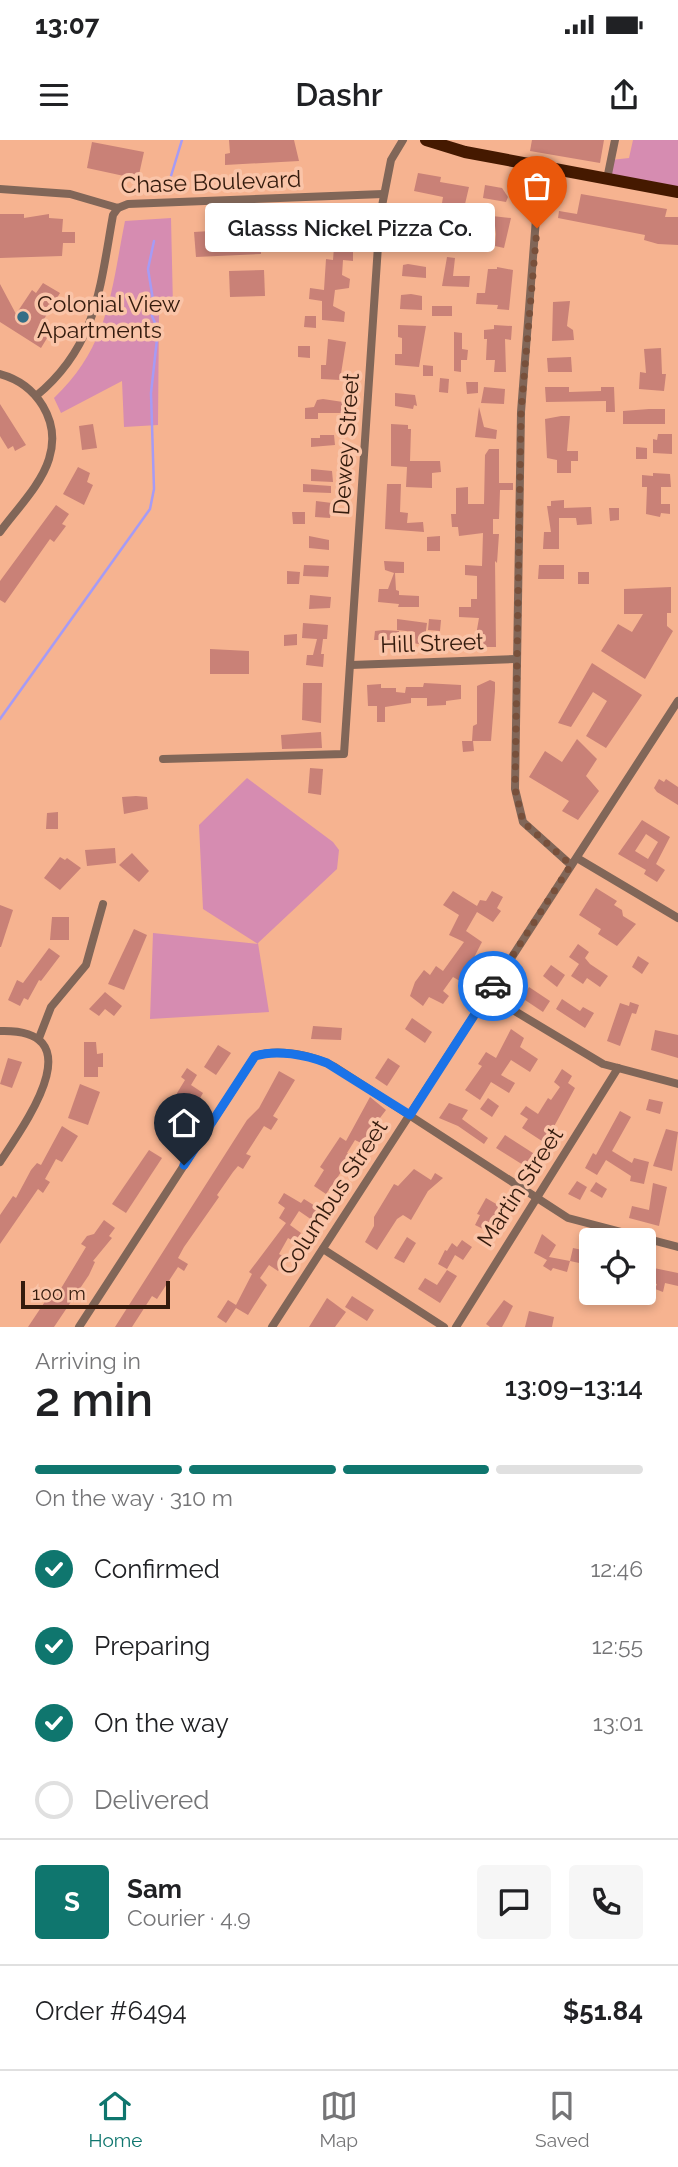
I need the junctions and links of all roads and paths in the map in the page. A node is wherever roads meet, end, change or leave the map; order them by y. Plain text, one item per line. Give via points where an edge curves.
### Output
1 (403, 140) edge
2 (426, 140) edge
3 (615, 140) edge
4 (540, 167) junction
5 (608, 173) junction
6 (0, 189) edge
7 (678, 192) edge
8 (383, 194) junction
9 (118, 208) junction
10 (0, 374) edge
11 (36, 396) junction
12 (0, 532) edge
13 (515, 659) junction
14 (351, 666) junction
15 (678, 701) edge
16 (163, 759) dead end
17 (574, 861) junction
18 (103, 904) dead end
19 (678, 918) edge
20 (488, 995) junction
21 (0, 1031) edge
22 (39, 1038) junction
23 (618, 1069) junction
24 (678, 1084) edge
25 (410, 1115) junction
26 (0, 1162) edge
27 (536, 1198) junction
28 (677, 1244) edge
29 (323, 1249) junction
30 (79, 1327) edge
31 (272, 1327) edge
32 (444, 1327) edge
33 (456, 1327) edge

1 - 8 street, Dewey Street via 391,160
2 - 4 main road
3 - 5 street
4 - 5 main road
4 - 13 street via 521,412
5 - 7 main road
6 - 9 street, Chase Boulevard via 70,194
8 - 9 street, Chase Boulevard
8 - 14 street, Dewey Street
9 - 11 street via 97,302 83,341 67,367
10 - 11 street via 15,379
11 - 12 street via 49,418 49,458 42,475
13 - 14 street, Hill Street
13 - 17 street via 517,809 529,829
14 - 16 street, Dewey Street via 344,754
15 - 17 street, Columbus Street
17 - 19 street
17 - 20 street, Columbus Street
18 - 22 street via 86,965 51,1007
20 - 23 street
20 - 25 street, Columbus Street
21 - 22 street via 30,1032
22 - 26 street via 47,1055 41,1096
23 - 24 street
23 - 27 street, Martin Street
25 - 27 street
25 - 29 street, Columbus Street
25 - 30 street via 327,1063 296,1055 255,1056
27 - 28 street via 579,1223
27 - 33 street, Martin Street
29 - 31 street, Columbus Street
29 - 32 street

